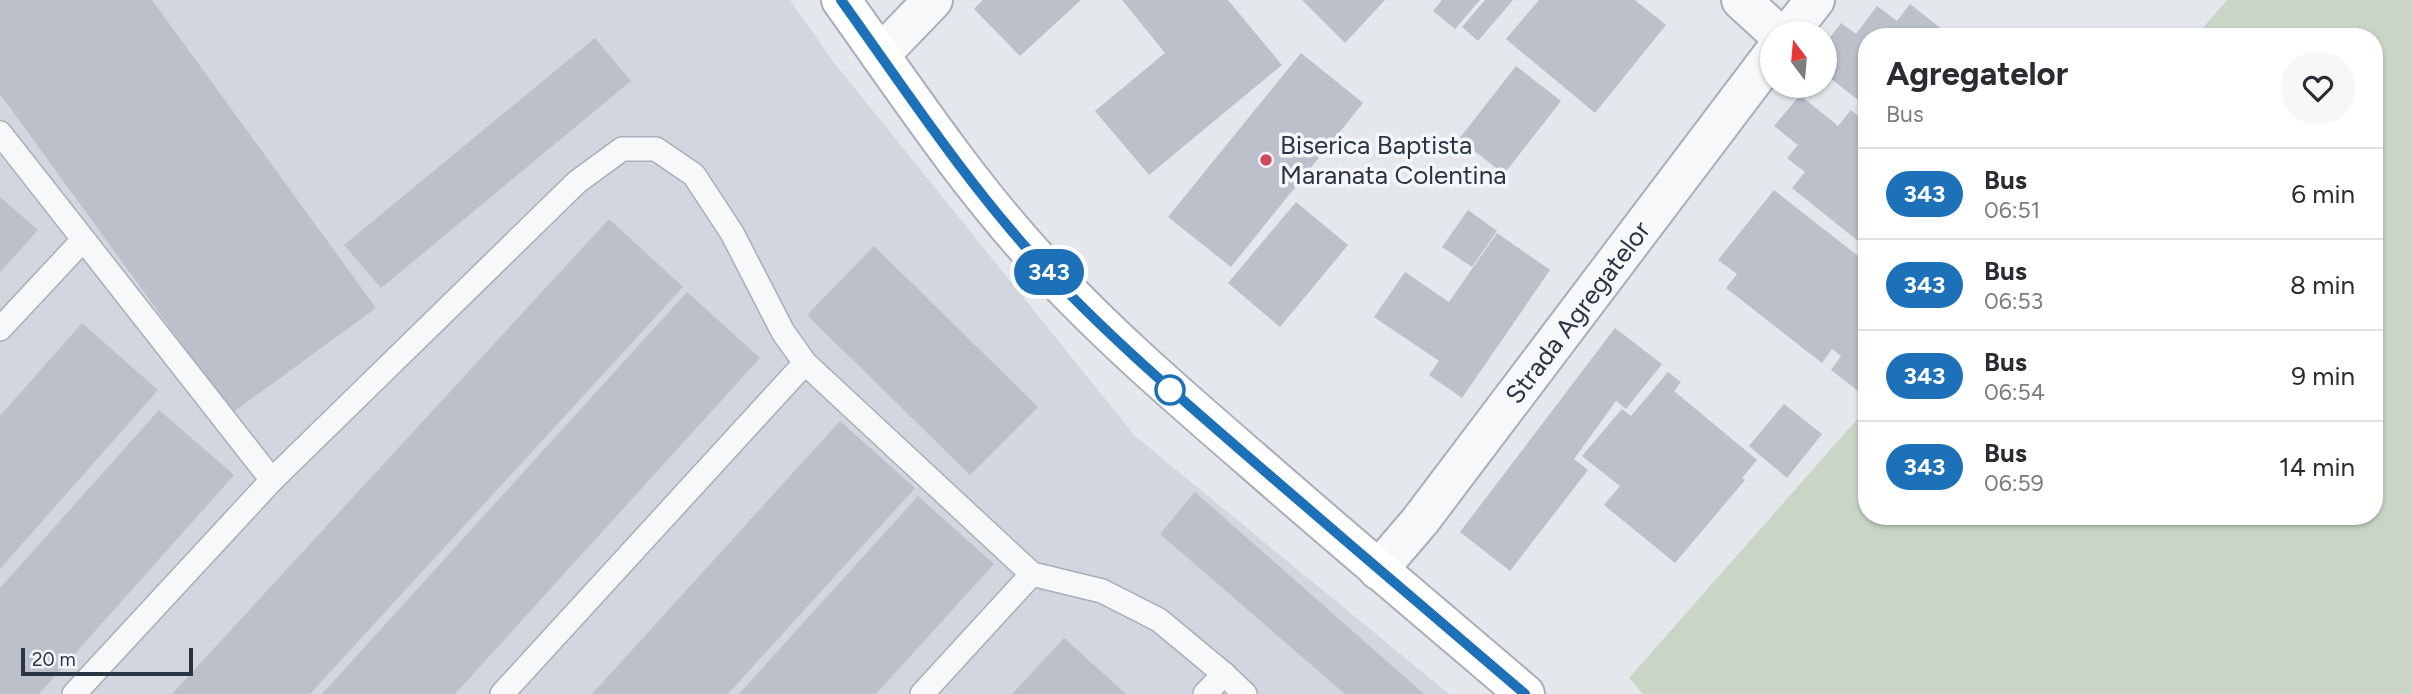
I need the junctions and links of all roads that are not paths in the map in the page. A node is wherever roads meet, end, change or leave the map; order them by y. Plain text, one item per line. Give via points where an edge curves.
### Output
1 (841, 0) edge
2 (933, 0) edge
3 (1741, 0) edge
4 (1815, 0) edge
5 (1764, 21) edge
6 (1798, 21) edge
7 (880, 55) junction
8 (1760, 71) edge
9 (0, 134) edge
10 (82, 241) junction
11 (0, 329) edge
12 (805, 363) junction
13 (272, 480) junction
14 (1378, 570) junction
15 (1032, 574) junction
16 (1224, 674) junction
17 (74, 694) edge
18 (502, 694) edge
19 (922, 694) edge
20 (1205, 694) edge
21 (1245, 694) edge
22 (1525, 694) edge

1 - 7 main road
2 - 7 street
3 - 5 street
4 - 6 street
7 - 14 main road via 992,206 1099,324
8 - 14 street, Strada Agregatelor via 1420,521
9 - 10 lane
10 - 11 lane
10 - 13 lane
12 - 13 lane via 694,175 656,149 622,149 577,182
12 - 15 lane
12 - 18 lane
13 - 17 lane
14 - 22 main road
15 - 16 lane via 1102,591 1159,620
15 - 19 lane
16 - 20 lane
16 - 21 lane

